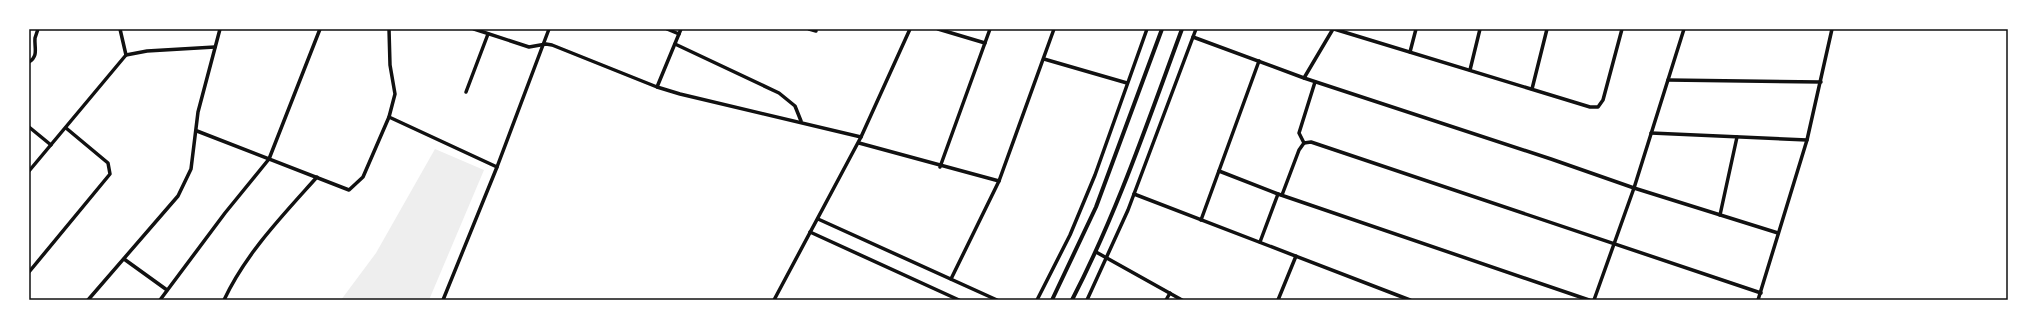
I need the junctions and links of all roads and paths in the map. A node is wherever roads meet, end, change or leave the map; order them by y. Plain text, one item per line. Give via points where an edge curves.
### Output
1 (38, 29) edge
2 (120, 29) edge
3 (220, 29) edge
4 (320, 29) edge
5 (389, 29) edge
6 (474, 29) edge
7 (549, 29) edge
8 (667, 29) edge
9 (681, 29) edge
10 (809, 29) edge
11 (910, 29) edge
12 (938, 29) edge
13 (990, 29) edge
14 (1054, 29) edge
15 (1147, 29) edge
16 (1162, 29) edge
17 (1182, 29) edge
18 (1196, 29) edge
19 (1334, 29) edge
20 (1416, 29) edge
21 (1480, 29) edge
22 (1547, 29) edge
23 (1622, 29) edge
24 (1684, 29) edge
25 (1832, 29) edge
26 (816, 31) dead end
27 (488, 34) junction
28 (679, 34) junction
29 (1193, 37) junction
30 (985, 43) junction
31 (675, 44) junction
32 (542, 45) junction
33 (215, 47) junction
34 (1410, 52) junction
35 (126, 56) junction
36 (1044, 59) junction
37 (1259, 61) junction
38 (29, 62) edge
39 (1470, 70) junction
40 (1304, 78) junction
41 (1668, 80) junction
42 (1315, 82) junction
43 (1821, 82) junction
44 (1128, 83) junction
45 (657, 87) junction
46 (1532, 90) junction
47 (466, 92) dead end
48 (389, 117) junction
49 (801, 121) junction
50 (29, 127) edge
51 (66, 128) junction
52 (197, 131) junction
53 (1651, 133) junction
54 (862, 137) junction
55 (1737, 137) junction
56 (1807, 140) junction
57 (859, 143) junction
58 (1304, 143) junction
59 (51, 145) junction
60 (269, 159) junction
61 (497, 167) junction
62 (940, 167) junction
63 (29, 171) edge
64 (1219, 171) junction
65 (317, 177) junction
66 (999, 181) junction
67 (1634, 188) junction
68 (1134, 194) junction
69 (1280, 195) junction
70 (1720, 215) junction
71 (818, 219) junction
72 (1201, 220) junction
73 (810, 232) junction
74 (1778, 233) junction
75 (1260, 242) junction
76 (1614, 245) junction
77 (1096, 252) junction
78 (1296, 256) junction
79 (1107, 258) junction
80 (124, 259) junction
81 (29, 272) edge
82 (951, 279) junction
83 (167, 290) junction
84 (1170, 293) junction
85 (1760, 293) junction
86 (88, 300) edge
87 (160, 300) edge
88 (224, 300) edge
89 (443, 300) edge
90 (774, 300) edge
91 (959, 300) edge
92 (997, 300) edge
93 (1037, 300) edge
94 (1052, 300) edge
95 (1072, 300) edge
96 (1086, 300) edge
97 (1166, 300) edge
98 (1182, 300) edge
99 (1278, 300) edge
100 (1410, 300) edge
101 (1589, 300) edge
102 (1594, 300) edge
103 (1758, 300) edge

1 - 38 street via 35,39 37,48
2 - 35 street
3 - 33 street
4 - 60 street
5 - 48 street via 390,65 395,94
6 - 27 street
7 - 32 street
8 - 28 street
9 - 28 street
10 - 26 street
11 - 54 street
12 - 30 street
13 - 30 street
14 - 36 street
15 - 44 street
16 - 94 street via 1096,207
17 - 77 street via 1118,201
18 - 29 street
19 - 34 street
19 - 40 street
20 - 34 street
21 - 39 street
22 - 46 street
23 - 46 street via 1603,100 1598,107
24 - 41 street
25 - 43 street
27 - 32 street via 529,47
27 - 47 street
28 - 31 street
29 - 37 street
29 - 68 street
30 - 62 street
31 - 45 street
31 - 49 street via 779,93 795,106
32 - 45 street via 552,45
32 - 61 street
33 - 35 street via 147,51
33 - 52 street via 199,106
34 - 39 street
35 - 51 street
36 - 44 street
36 - 66 street
37 - 40 street
37 - 64 street
39 - 46 street
40 - 42 street
41 - 43 street
41 - 53 street
42 - 58 street via 1299,134
42 - 67 street
43 - 56 street
44 - 93 street via 1070,235
45 - 49 street
48 - 61 street
48 - 65 street via 363,176 349,190
49 - 54 street
50 - 59 street
51 - 59 street
51 - 81 street via 108,163 110,174
52 - 60 street
52 - 80 street via 191,170 178,196
53 - 55 street
53 - 67 street
54 - 57 street
55 - 56 street
55 - 70 street
56 - 74 street
57 - 62 street
57 - 71 street
58 - 69 street
58 - 76 street via 1311,142
59 - 63 street
60 - 65 street
60 - 83 street
61 - 89 street
62 - 66 street
64 - 69 street
64 - 72 street
65 - 88 street via 264,238 238,274
66 - 82 street
67 - 70 street
67 - 76 street
68 - 72 street
68 - 79 street
69 - 75 street
69 - 101 street
70 - 74 street
71 - 73 street
71 - 82 street
72 - 75 street
73 - 90 street
73 - 91 street
74 - 85 street
75 - 78 street
76 - 85 street
76 - 102 street
77 - 79 street
77 - 95 street
78 - 99 street
78 - 100 street
79 - 84 street
79 - 96 street
80 - 83 street
80 - 86 street
82 - 92 street
83 - 87 street
84 - 97 street
84 - 98 street
85 - 103 street

